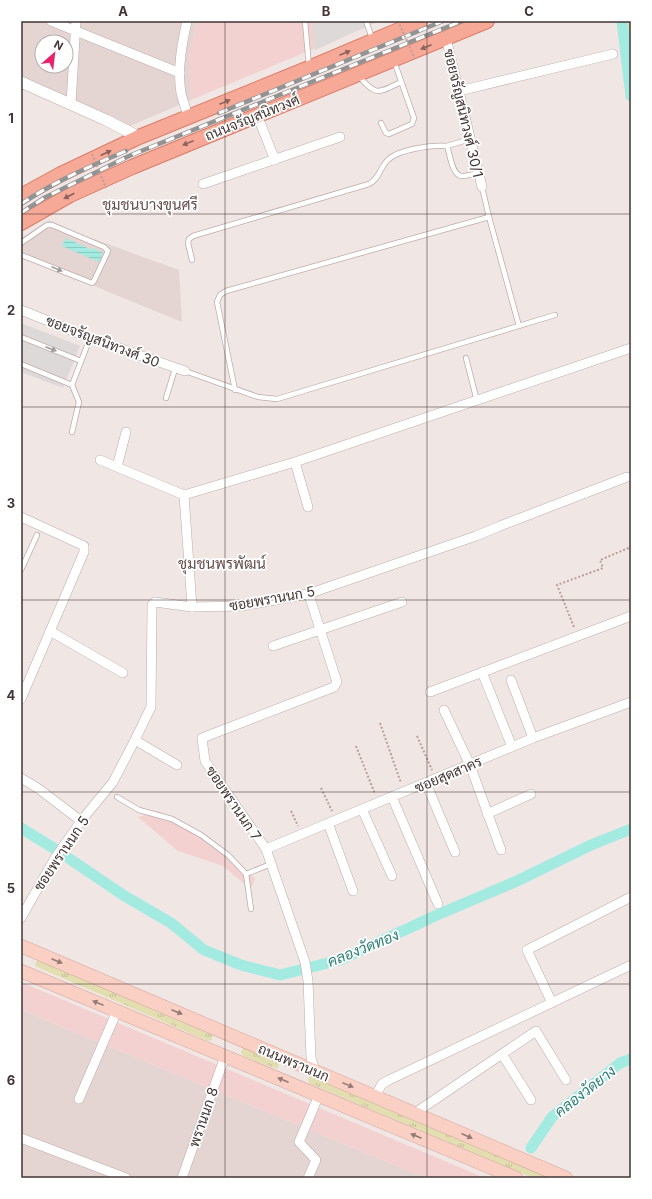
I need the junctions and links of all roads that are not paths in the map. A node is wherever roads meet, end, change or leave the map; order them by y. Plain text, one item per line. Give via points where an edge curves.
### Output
1 (51, 21) edge
2 (187, 21) edge
3 (306, 21) edge
4 (366, 21) edge
5 (420, 21) edge
6 (479, 23) edge
7 (76, 25) edge
8 (446, 38) junction
9 (373, 40) junction
10 (613, 54) dead end
11 (394, 60) junction
12 (309, 68) junction
13 (180, 73) junction
14 (357, 74) junction
15 (21, 82) edge
16 (402, 82) junction
17 (459, 91) junction
18 (71, 104) junction
19 (257, 115) junction
20 (188, 117) junction
21 (382, 123) dead end
22 (340, 136) dead end
23 (139, 137) junction
24 (470, 139) junction
25 (447, 146) junction
26 (275, 160) junction
27 (478, 173) junction
28 (203, 184) dead end
29 (482, 187) joint
30 (21, 196) edge
31 (489, 217) junction
32 (21, 223) edge
33 (21, 244) edge
34 (21, 255) edge
35 (192, 260) dead end
36 (21, 310) edge
37 (555, 315) dead end
38 (519, 326) junction
39 (21, 337) edge
40 (90, 338) junction
41 (631, 348) edge
42 (466, 358) dead end
43 (81, 361) junction
44 (21, 364) edge
45 (175, 368) junction
46 (185, 372) joint
47 (72, 385) junction
48 (235, 390) junction
49 (166, 398) dead end
50 (477, 401) junction
51 (72, 432) dead end
52 (126, 432) dead end
53 (100, 460) dead end
54 (295, 462) junction
55 (117, 467) junction
56 (627, 477) dead end
57 (184, 495) junction
58 (308, 507) dead end
59 (21, 517) edge
60 (37, 535) dead end
61 (21, 570) edge
62 (310, 598) dead end
63 (402, 602) dead end
64 (192, 607) junction
65 (631, 616) edge
66 (50, 631) junction
67 (320, 631) junction
68 (273, 646) dead end
69 (482, 672) junction
70 (123, 673) dead end
71 (511, 680) dead end
72 (430, 692) dead end
73 (21, 699) edge
74 (631, 702) edge
75 (444, 710) dead end
76 (533, 738) junction
77 (135, 740) junction
78 (512, 747) junction
79 (470, 764) junction
80 (177, 765) dead end
81 (21, 778) edge
82 (426, 783) junction
83 (531, 794) dead end
84 (117, 797) dead end
85 (392, 797) junction
86 (362, 810) junction
87 (488, 814) junction
88 (82, 821) junction
89 (338, 822) junction
90 (266, 849) junction
91 (501, 850) dead end
92 (455, 852) dead end
93 (271, 864) junction
94 (246, 874) junction
95 (392, 876) dead end
96 (353, 891) dead end
97 (631, 897) edge
98 (438, 904) dead end
99 (251, 909) dead end
100 (21, 918) edge
101 (21, 946) edge
102 (631, 965) edge
103 (21, 971) edge
104 (552, 1003) junction
105 (117, 1011) junction
106 (215, 1028) junction
107 (252, 1044) junction
108 (211, 1050) junction
109 (502, 1054) junction
110 (225, 1056) junction
111 (248, 1065) junction
112 (315, 1071) junction
113 (566, 1080) dead end
114 (317, 1094) junction
115 (375, 1096) junction
116 (79, 1099) dead end
117 (532, 1100) dead end
118 (415, 1113) junction
119 (21, 1138) edge
120 (126, 1178) edge
121 (182, 1178) edge
122 (308, 1178) edge
123 (516, 1178) edge
124 (566, 1178) edge

1 - 7 street
2 - 13 street via 182,42
3 - 12 lane
4 - 9 lane
5 - 9 main road, ถนนจรัญสนิทวงศ์
6 - 8 main road, ถนนจรัญสนิทวงศ์
7 - 13 street
7 - 18 street
8 -> 11 main road, ถนนจรัญสนิทวงศ์
8 - 17 street, ซอยจรัญสนิทวงศ์ 30/1
12 -> 9 main road, ถนนจรัญสนิทวงศ์
10 - 17 street
11 - 14 main road, ถนนจรัญสนิทวงศ์
11 - 16 lane
20 -> 12 main road, ถนนจรัญสนิทวงศ์
13 - 20 street via 181,93
14 - 16 lane via 374,91 381,92
14 - 19 main road, ถนนจรัญสนิทวงศ์
15 - 18 street
16 - 21 lane via 414,118 412,124 389,134
17 - 24 street, ซอยจรัญสนิทวงศ์ 30/1
18 - 23 street
19 - 26 street
19 -> 32 main road, ถนนจรัญสนิทวงศ์ via 99,181
20 - 23 main road, ถนนจรัญสนิทวงศ์
22 - 26 street
30 -> 23 main road, ถนนจรัญสนิทวงศ์
24 - 25 lane
24 - 27 street, ซอยจรัญสนิทวงศ์ 30/1
25 - 27 lane via 457,175
25 - 35 lane via 416,148 392,156 376,180 369,184 193,236 188,243
26 - 28 street
27 - 29 street, ซอยจรัญสนิทวงศ์ 30/1
29 - 31 lane
31 - 38 lane
31 - 48 lane via 222,293 218,296 217,302
34 -> 33 lane via 92,283 108,251 52,225 47,225
36 - 40 street, ซอยจรัญสนิทวงศ์ 30
37 - 38 lane
38 - 48 lane via 277,399 258,397
39 -> 43 lane
40 - 43 lane
40 - 45 street, ซอยจรัญสนิทวงศ์ 30
41 - 50 street
42 - 50 lane
43 - 47 lane
44 - 47 lane
45 - 46 street, ซอยจรัญสนิทวงศ์ 30
45 - 49 lane
46 - 48 lane
47 - 51 lane via 79,402
50 - 54 street
52 - 55 street
53 - 55 street
54 - 57 street
54 - 58 street
55 - 57 street
56 - 64 street, ซอยพรานนก 5 via 476,536 308,594 242,606
57 - 64 street
59 - 66 street via 84,546 84,552
60 - 61 lane
62 - 67 street, ซอยพรานนก 7
63 - 67 street
64 - 77 street, ซอยพรานนก 5 via 160,602 155,602 152,606 151,707
65 - 69 street
66 - 70 street
66 - 73 street
67 - 68 street
67 - 90 street, ซอยพรานนก 7 via 337,682 334,687 202,738 205,761
69 - 72 street
69 - 78 street
71 - 76 street
74 - 76 street, ซอยสุดสาคร
75 - 79 street
76 - 78 street, ซอยสุดสาคร
77 - 80 street
77 - 88 street, ซอยพรานนก 5 via 113,782
78 - 79 street, ซอยสุดสาคร
79 - 82 street, ซอยสุดสาคร
79 - 87 street
81 - 88 street
82 - 85 street, ซอยสุดสาคร
82 - 92 street
83 - 87 street
84 - 94 lane via 133,808 172,819 201,835 228,855
85 - 86 street, ซอยสุดสาคร
85 - 98 street
86 - 89 street, ซอยสุดสาคร
86 - 95 street
87 - 91 street
88 - 100 street, ซอยพรานนก 5 via 55,858
89 - 90 street, ซอยสุดสาคร
89 - 96 street
90 - 93 street, ซอยพรานนก 7
93 - 94 lane
93 - 112 street, ซอยพรานนก 7 via 305,962 311,1058
94 - 99 lane
97 - 104 street via 527,950
101 -> 106 main road, ถนนพรานนก
102 - 104 street
105 -> 103 main road, ถนนพรานนก
104 - 115 street via 389,1080 382,1084
105 - 108 main road, ถนนพรานนก
105 - 116 street
106 - 107 main road, ถนนพรานนก
106 - 108 main road via 219,1042
107 - 111 main road via 241,1045 236,1052 237,1058
107 - 112 main road, ถนนพรานนก
108 - 110 main road, ถนนพรานนก
109 - 113 street via 536,1031
109 - 117 street
109 - 118 street
110 - 111 main road, ถนนพรานนก
110 - 121 street, พรานนก 8
114 -> 111 main road, ถนนพรานนก
112 - 114 main road via 304,1074 303,1080 306,1086
112 -> 115 main road, ถนนพรานนก
114 - 122 street via 298,1142 316,1160
123 -> 114 main road, ถนนพรานนก
115 - 118 main road, ถนนพรานนก
118 -> 124 main road, ถนนพรานนก
119 - 120 street

